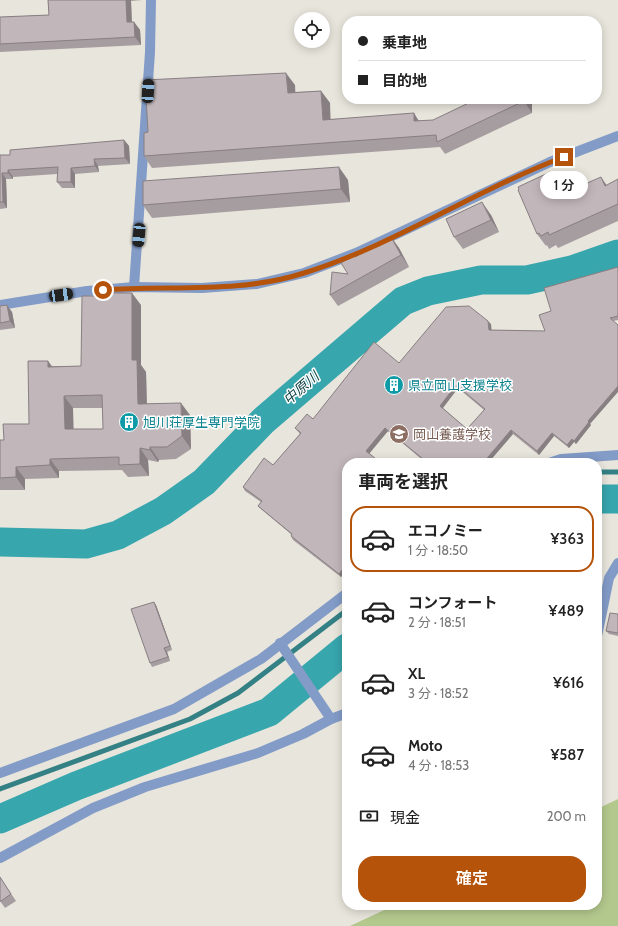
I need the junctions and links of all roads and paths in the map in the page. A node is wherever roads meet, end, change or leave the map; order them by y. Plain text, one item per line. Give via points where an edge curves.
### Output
1 (151, 0) edge
2 (618, 136) edge
3 (134, 287) junction
4 (0, 305) edge
5 (618, 455) edge
6 (584, 458) edge
7 (618, 563) edge
8 (342, 597) edge
9 (602, 612) edge
10 (283, 646) junction
11 (342, 714) edge
12 (329, 716) junction
13 (0, 773) edge
14 (0, 858) edge

1 - 3 street via 150,52
2 - 3 street via 550,162 356,253 304,273 257,284 202,288
3 - 4 street via 87,291
5 - 6 street
7 - 9 street via 609,578
8 - 10 street
10 - 12 street
10 - 13 street via 174,709
11 - 12 street
12 - 14 street via 303,734 258,753 145,786 93,808

